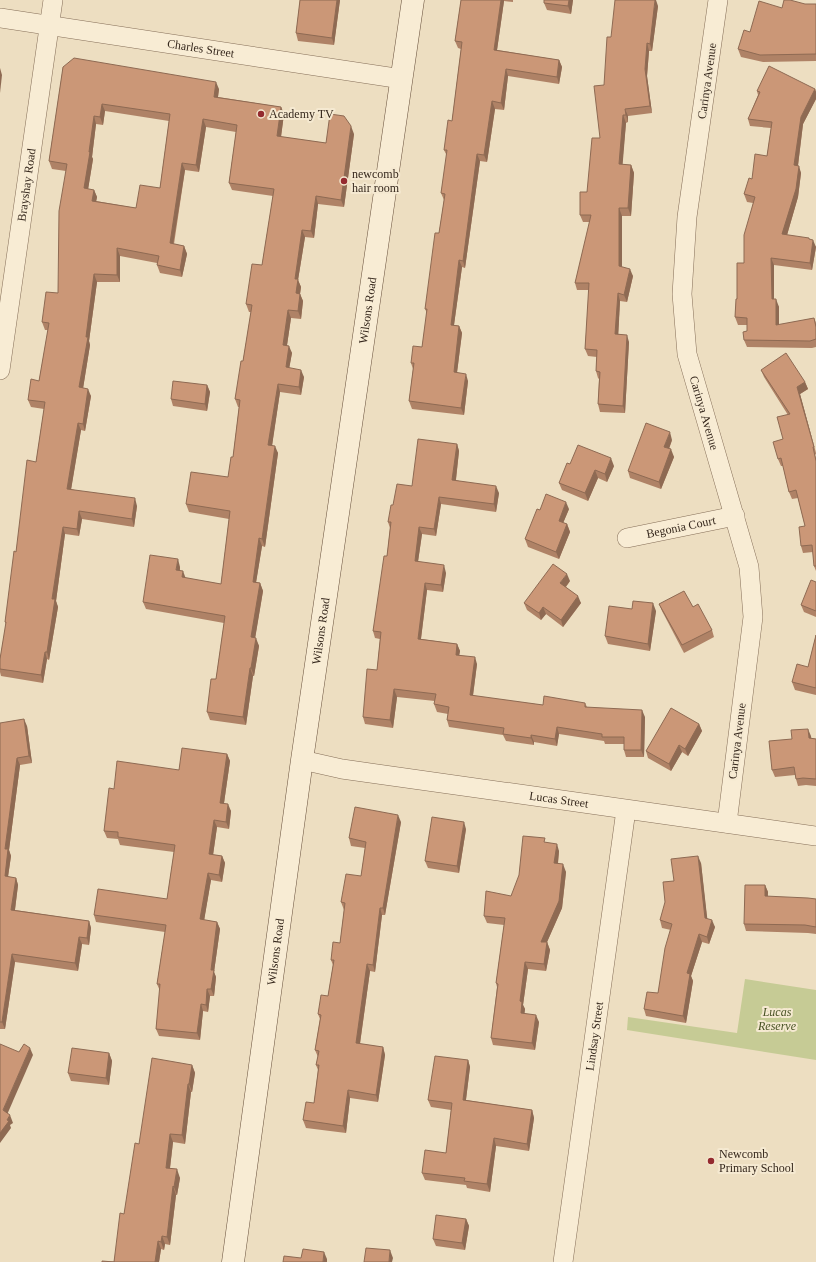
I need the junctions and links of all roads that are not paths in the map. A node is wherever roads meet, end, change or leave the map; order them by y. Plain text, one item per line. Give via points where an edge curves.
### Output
1 (53, 0) edge
2 (413, 0) edge
3 (718, 0) edge
4 (0, 18) edge
5 (49, 26) junction
6 (402, 79) junction
7 (0, 370) edge
8 (735, 516) junction
9 (627, 538) dead end
10 (302, 760) junction
11 (626, 810) junction
12 (727, 823) junction
13 (816, 836) edge
14 (233, 1262) edge
15 (563, 1262) edge

1 - 5 street, Brayshay Road
2 - 6 street, Wilsons Road
3 - 8 street, Carinya Avenue via 687,217 682,294 687,354
4 - 5 street, Charles Street
5 - 6 street, Charles Street
5 - 7 street, Brayshay Road
6 - 10 street, Wilsons Road
8 - 9 street, Begonia Court
8 - 12 street, Carinya Avenue via 749,567 752,617
10 - 11 street, Lucas Street via 342,769
10 - 14 street, Wilsons Road
11 - 12 street, Lucas Street
11 - 15 street, Lindsay Street
12 - 13 street, Lucas Street

